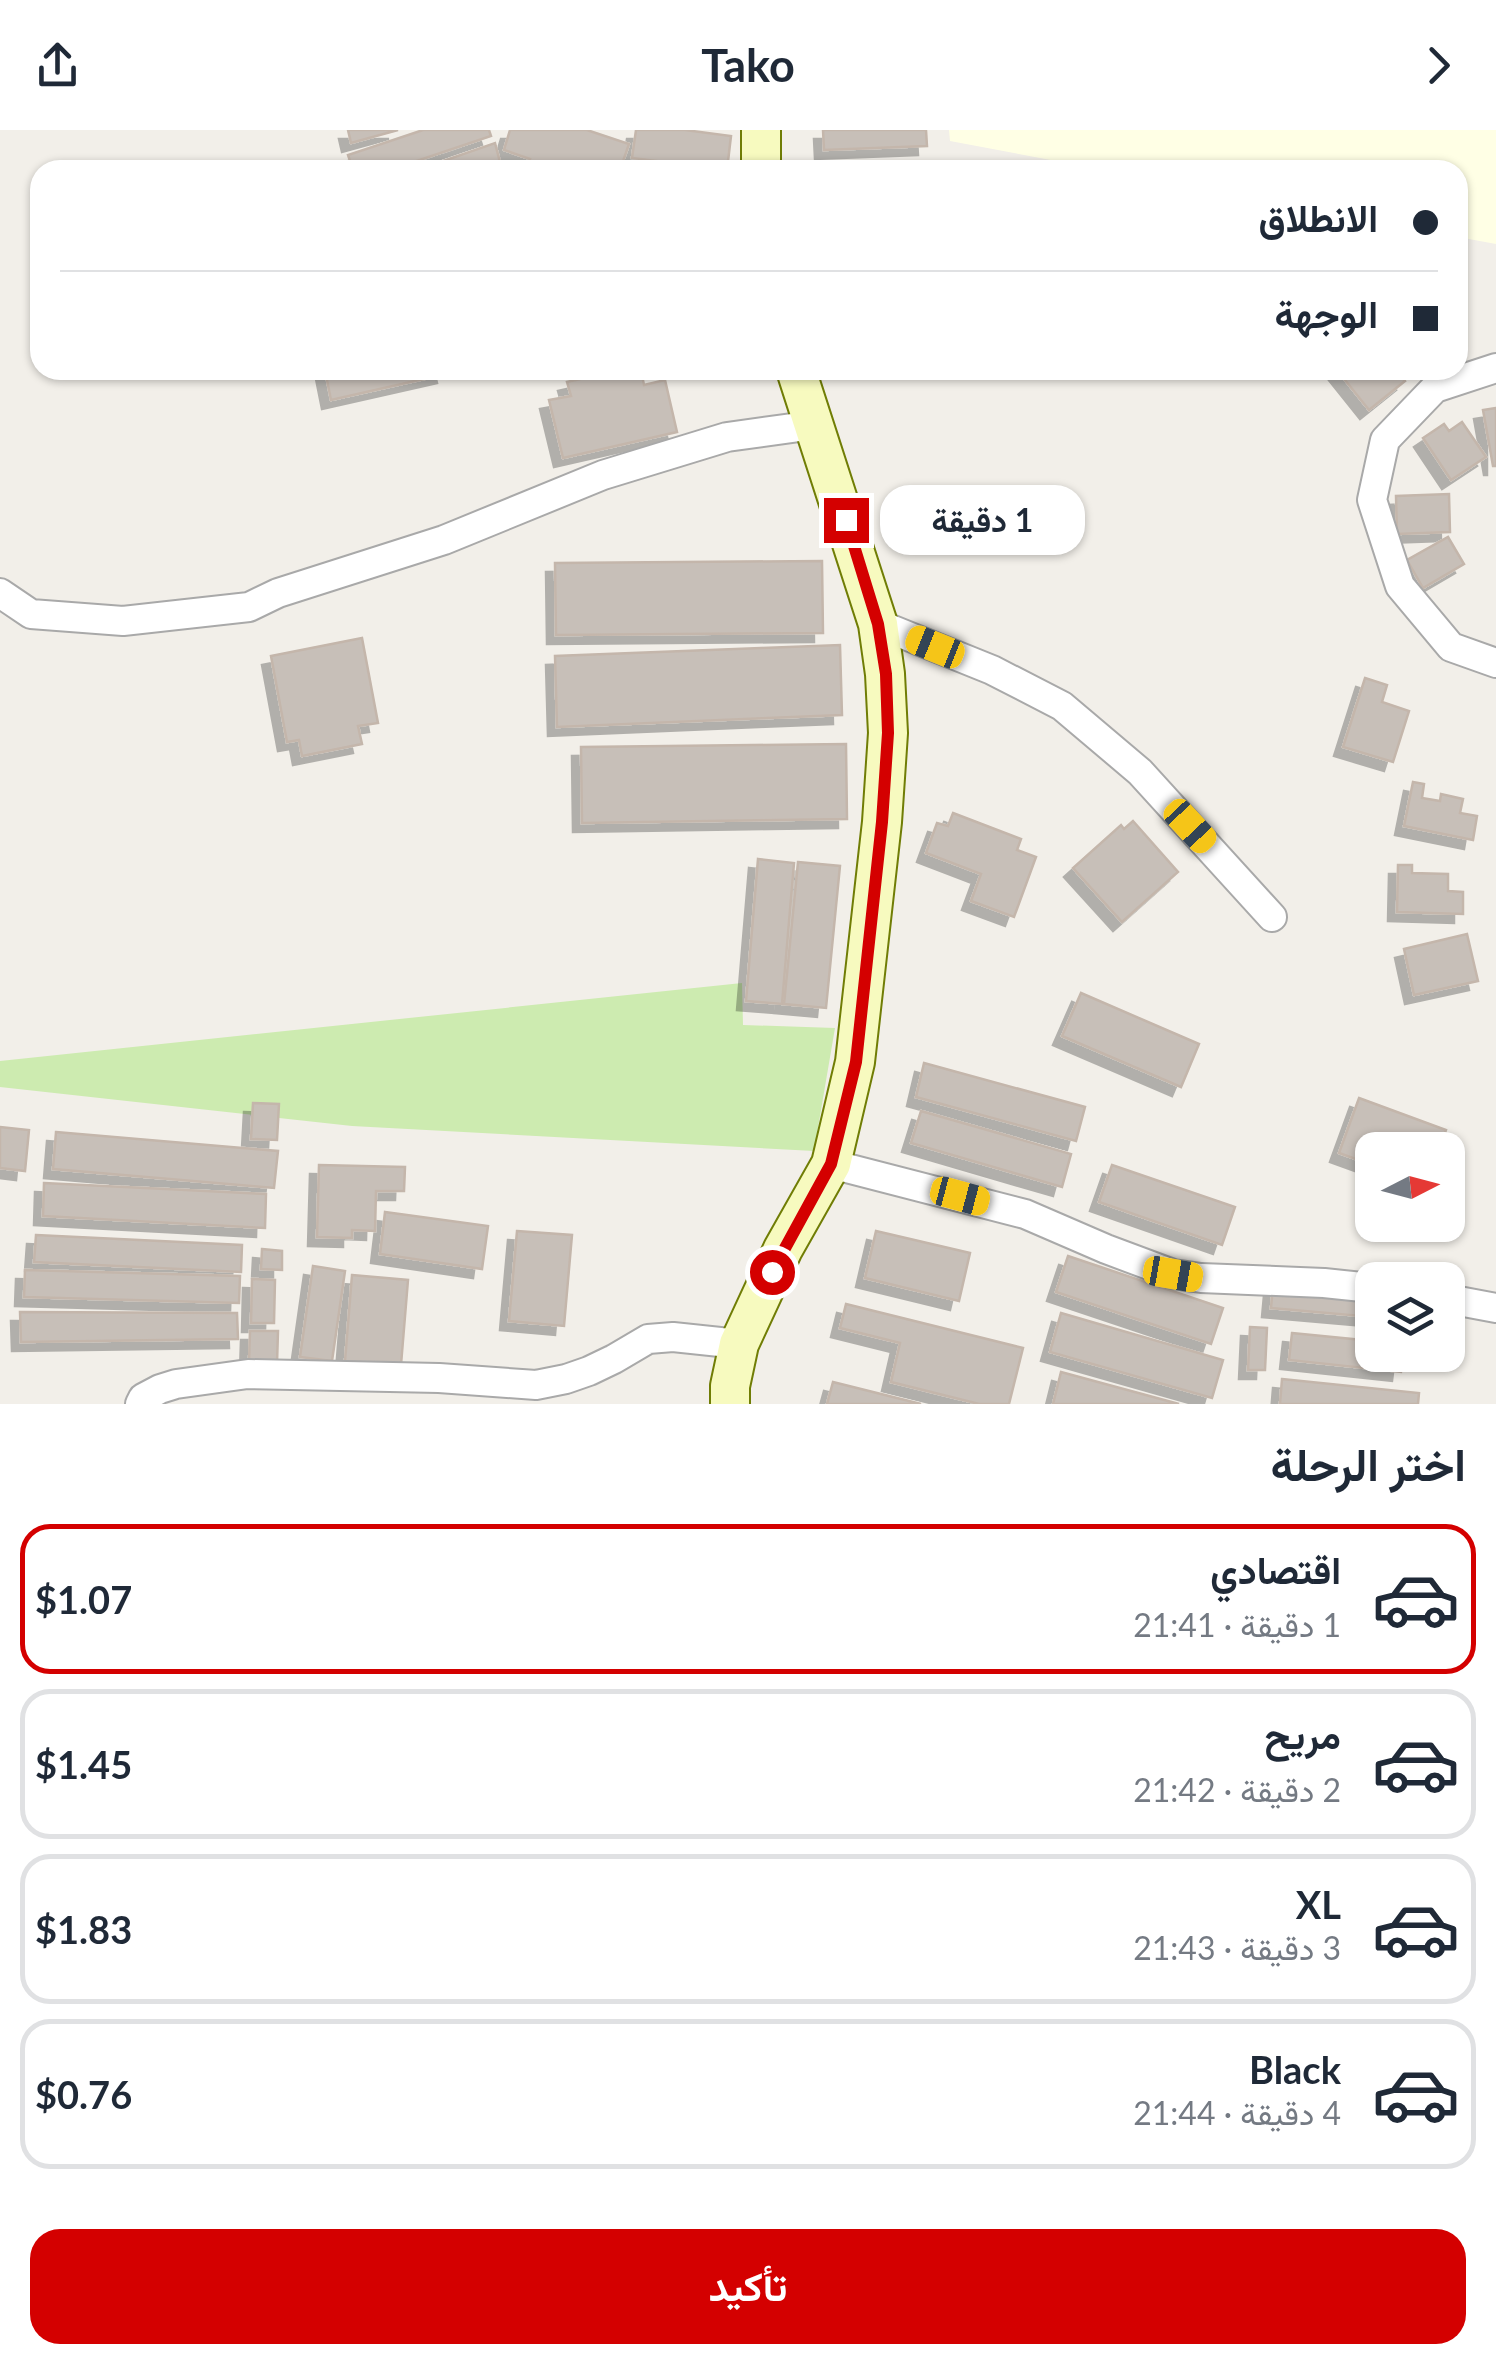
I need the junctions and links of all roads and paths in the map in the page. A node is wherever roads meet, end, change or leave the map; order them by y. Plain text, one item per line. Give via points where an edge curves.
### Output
1 (760, 130) edge
2 (760, 160) edge
3 (1496, 368) edge
4 (1468, 377) edge
5 (799, 380) edge
6 (1459, 380) edge
7 (814, 425) junction
8 (0, 593) edge
9 (878, 624) junction
10 (1496, 663) edge
11 (1272, 917) dead end
12 (831, 1164) junction
13 (1355, 1286) edge
14 (1465, 1302) edge
15 (1496, 1308) edge
16 (739, 1344) junction
17 (140, 1404) edge
18 (730, 1404) edge

1 - 2 street
3 - 4 street
5 - 7 street
6 - 10 street via 1435,388 1385,440 1372,500 1400,586 1451,647
7 - 8 street via 727,437 603,475 444,540 248,607 123,621 31,614
7 - 9 street
9 - 11 street via 1062,706 1140,772
9 - 12 street via 888,733 882,822 856,1062
12 - 13 street via 1025,1214 1173,1274
12 - 16 street
14 - 15 street
16 - 17 street via 648,1339 589,1371 536,1385 248,1374 176,1384
16 - 18 street

